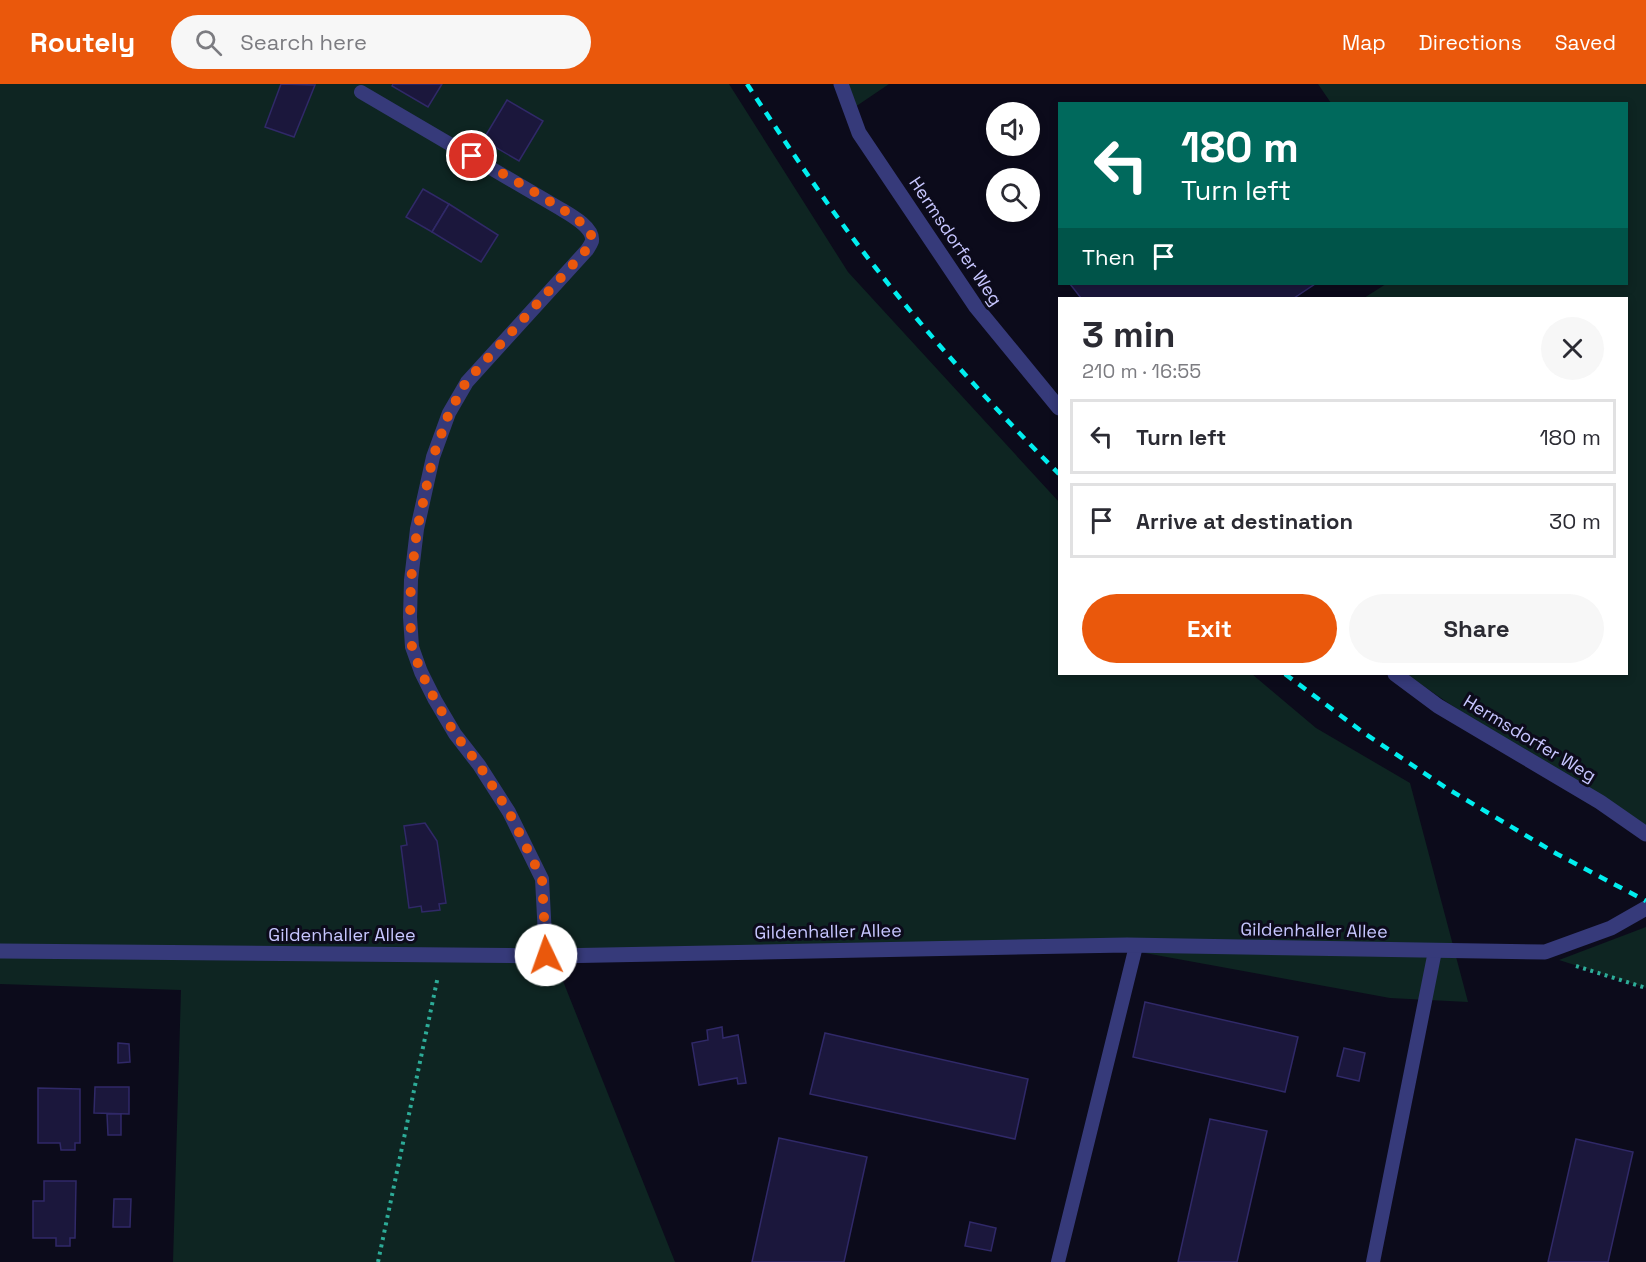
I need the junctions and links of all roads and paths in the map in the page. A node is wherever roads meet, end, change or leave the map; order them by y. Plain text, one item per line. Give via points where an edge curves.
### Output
1 (841, 84) edge
2 (361, 92) dead end
3 (1058, 407) edge
4 (1396, 675) edge
5 (1646, 834) edge
6 (1646, 908) edge
7 (1136, 946) junction
8 (0, 951) edge
9 (1435, 951) junction
10 (1545, 952) junction
11 (443, 954) junction
12 (546, 955) junction
13 (1646, 988) edge
14 (378, 1262) edge
15 (1058, 1262) edge
16 (1373, 1262) edge

1 - 3 street, Hermsdorfer Weg via 860,133 976,307
2 - 12 lane via 559,207 591,232 587,249 466,382 449,413 433,457 411,580 412,647 421,672 455,734 509,812 542,879
4 - 5 street, Hermsdorfer Weg via 1438,706 1600,801
6 - 10 street, Gildenhaller Allee via 1611,928
7 - 9 street, Gildenhaller Allee
7 - 12 street, Gildenhaller Allee
7 - 15 lane
8 - 11 street, Gildenhaller Allee
9 - 10 street, Gildenhaller Allee
9 - 16 lane
10 - 13 path
11 - 12 street, Gildenhaller Allee
11 - 14 path

